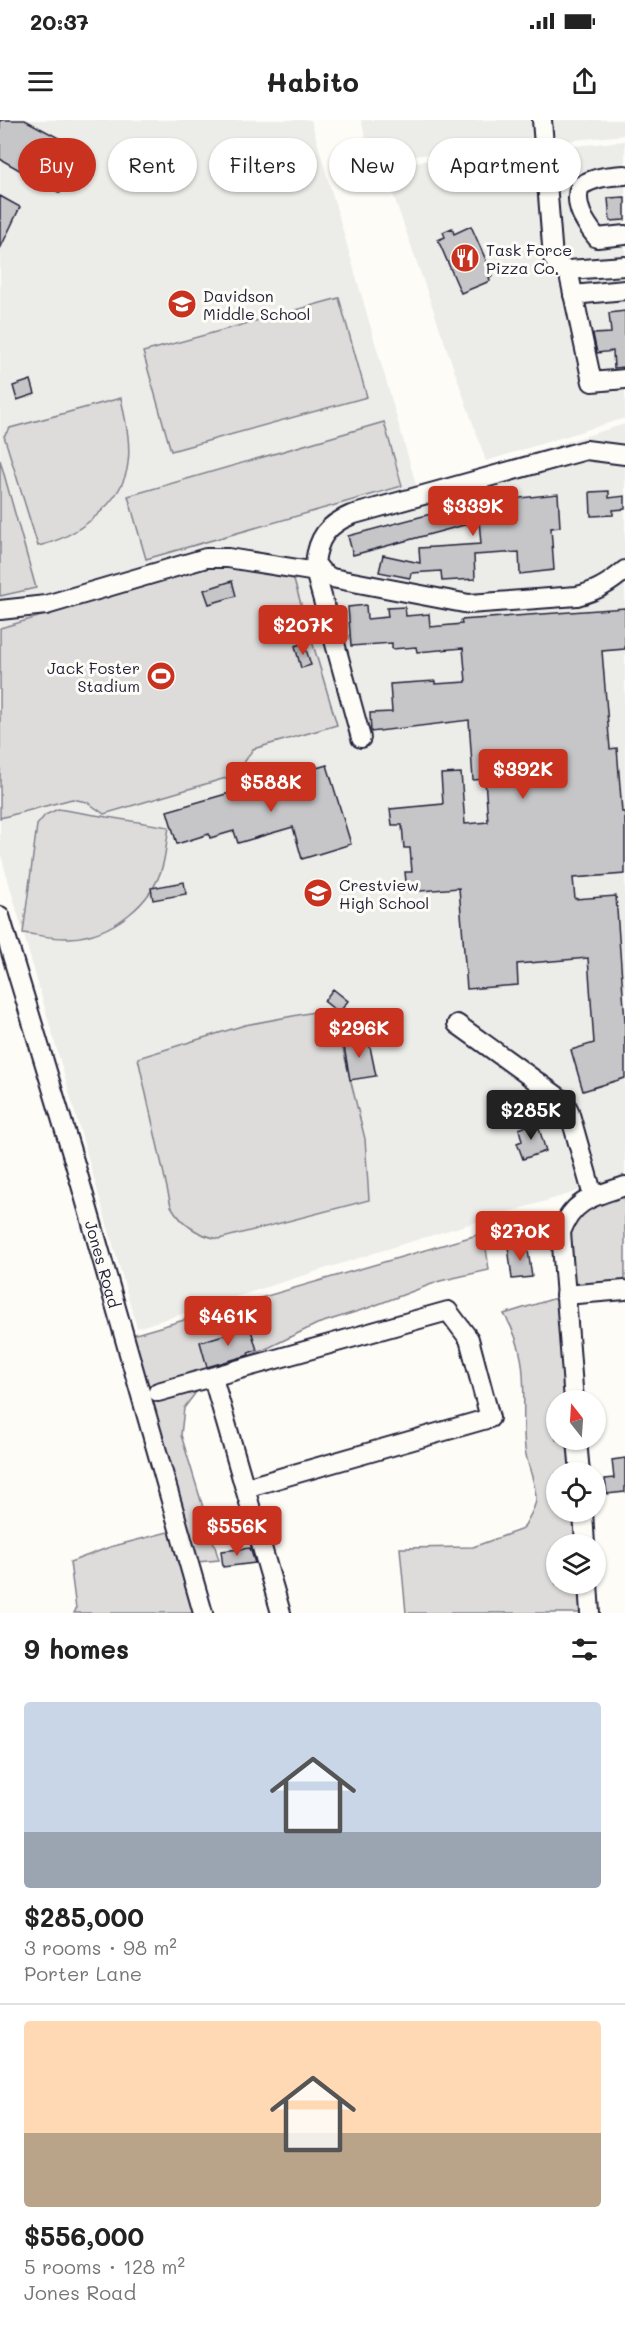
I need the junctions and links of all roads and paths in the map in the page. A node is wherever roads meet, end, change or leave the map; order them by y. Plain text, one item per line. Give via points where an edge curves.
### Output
1 (542, 120) edge
2 (625, 175) edge
3 (625, 235) edge
4 (625, 266) edge
5 (568, 270) junction
6 (625, 290) edge
7 (573, 295) junction
8 (625, 379) edge
9 (625, 455) edge
10 (625, 570) edge
11 (319, 572) junction
12 (0, 610) edge
13 (362, 738) dead end
14 (0, 916) edge
15 (456, 1024) dead end
16 (625, 1186) edge
17 (593, 1196) junction
18 (625, 1290) edge
19 (565, 1295) junction
20 (213, 1378) junction
21 (573, 1390) edge
22 (158, 1392) dead end
23 (245, 1488) junction
24 (589, 1594) edge
25 (203, 1613) edge
26 (281, 1613) edge
27 (590, 1613) edge

1 - 5 street via 553,258 560,268
2 - 3 street via 598,177 580,186 576,196 578,207 597,238
4 - 5 street
5 - 7 street
6 - 7 street
7 - 8 street via 592,382
9 - 11 street via 586,450 351,515 325,531 317,546 315,563
10 - 11 street via 594,592 577,596 470,604 332,578
11 - 12 street via 206,558 46,605
11 - 13 street
14 - 25 street, Jones Road
15 - 17 street via 564,1101
16 - 17 street
17 - 19 street via 577,1206 561,1232
18 - 19 street
19 - 21 street
20 - 22 street
20 - 23 street
20 - 23 street via 448,1311 469,1339 490,1418
23 - 26 street
24 - 27 street

